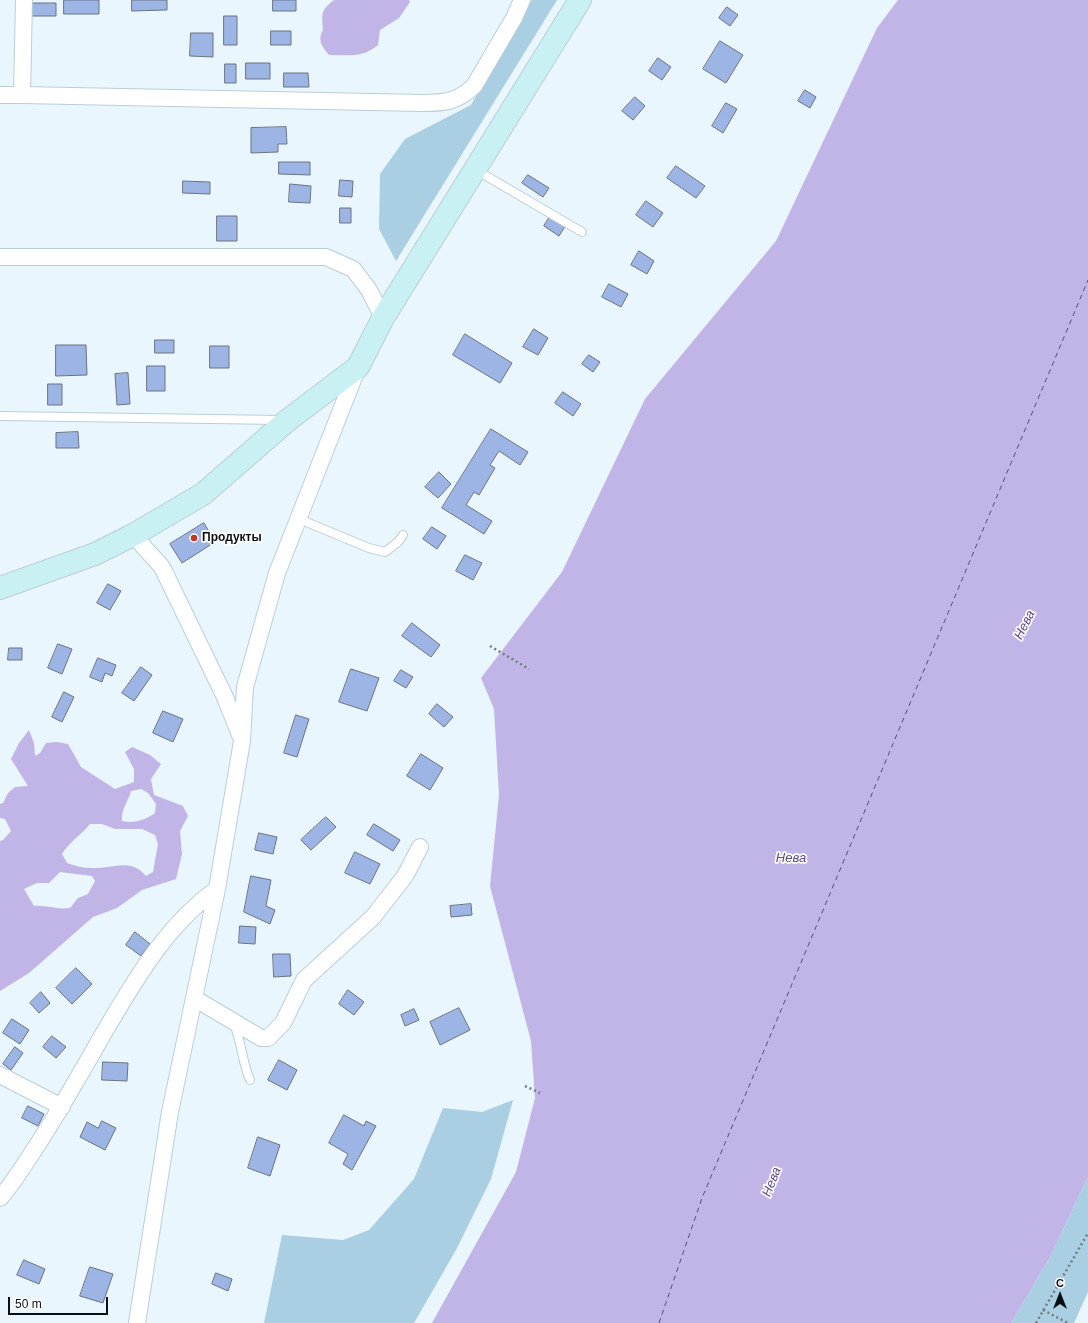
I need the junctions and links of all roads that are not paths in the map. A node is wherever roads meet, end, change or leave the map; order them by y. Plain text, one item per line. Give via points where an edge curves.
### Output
1 (24, 0) edge
2 (522, 0) edge
3 (580, 0) edge
4 (0, 95) edge
5 (22, 95) junction
6 (476, 170) junction
7 (582, 232) dead end
8 (0, 257) edge
9 (383, 318) junction
10 (358, 367) junction
11 (0, 416) edge
12 (288, 420) junction
13 (299, 519) junction
14 (133, 535) junction
15 (403, 535) dead end
16 (0, 588) edge
17 (242, 741) junction
18 (420, 847) dead end
19 (217, 889) junction
20 (194, 998) junction
21 (233, 1022) junction
22 (0, 1075) edge
23 (250, 1080) dead end
24 (62, 1107) junction
25 (0, 1198) edge
26 (137, 1323) edge

1 - 5 street
2 - 5 street via 474,86 465,95 449,102
3 - 6 street
4 - 5 street
6 - 7 lane
6 - 9 street
8 - 9 street via 326,256 353,269 369,290
9 - 10 street
10 - 12 street
10 - 13 street
11 - 12 lane
12 - 14 street via 203,494
13 - 15 lane via 368,548 385,552
13 - 17 street via 277,573 245,687
14 - 16 street via 95,554
14 - 17 street via 162,567 224,695
17 - 19 street
18 - 21 street via 406,876 373,916 304,980 283,1023 268,1038 261,1038
19 - 20 street
19 - 24 street via 196,904 172,929 136,978
20 - 21 street
20 - 26 street via 170,1112
21 - 23 lane via 240,1038 244,1066
22 - 24 street
24 - 25 street via 12,1185

